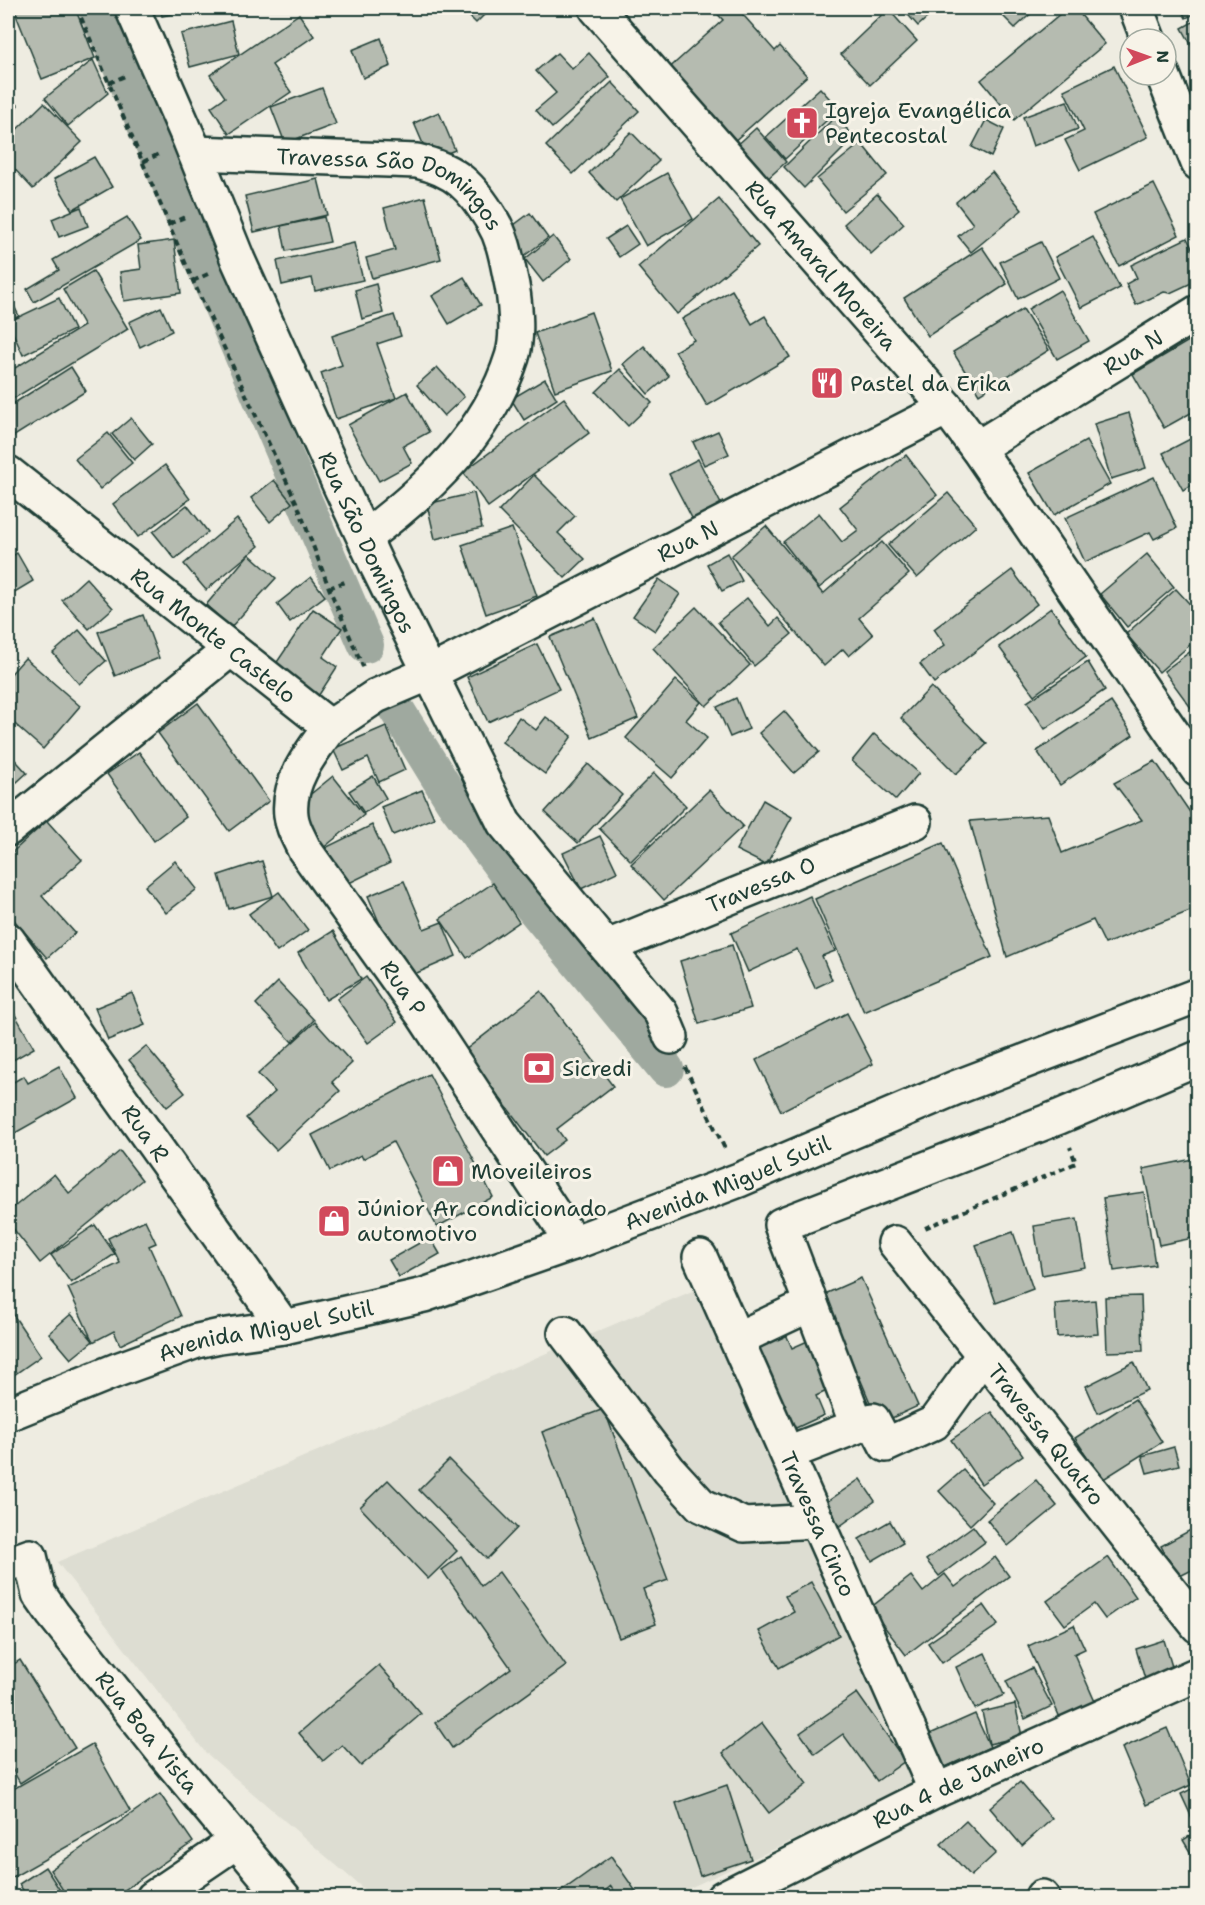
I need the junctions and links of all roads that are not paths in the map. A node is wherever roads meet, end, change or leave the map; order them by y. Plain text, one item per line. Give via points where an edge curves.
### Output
1 (132, 8) edge
2 (596, 8) edge
3 (1136, 8) edge
4 (1143, 27) edge
5 (1168, 87) edge
6 (195, 153) junction
7 (1197, 163) edge
8 (1197, 312) edge
9 (947, 408) junction
10 (977, 448) junction
11 (8, 473) edge
12 (365, 537) junction
13 (231, 649) junction
14 (430, 673) junction
15 (330, 727) junction
16 (1197, 770) edge
17 (915, 822) dead end
18 (8, 829) edge
19 (8, 940) edge
20 (607, 947) junction
21 (1197, 994) edge
22 (671, 1037) road end
23 (1197, 1058) edge
24 (573, 1243) junction
25 (895, 1243) road end
26 (700, 1257) dead end
27 (811, 1304) junction
28 (284, 1327) junction
29 (565, 1333) dead end
30 (738, 1339) junction
31 (983, 1355) junction
32 (8, 1414) edge
33 (857, 1425) junction
34 (788, 1453) junction
35 (817, 1521) junction
36 (19, 1560) edge
37 (1197, 1626) edge
38 (1197, 1674) edge
39 (936, 1791) junction
40 (237, 1841) junction
41 (153, 1898) edge
42 (284, 1898) edge
43 (723, 1898) edge

1 - 6 main road, Rua São Domingos
2 - 9 main road, Rua Amaral Moreira
3 - 4 main road
5 - 7 main road
6 - 12 main road, Rua São Domingos via 238,260
6 - 12 main road, Travessa São Domingos via 417,161 437,166 477,196 501,234 516,321 513,355 497,393 477,431 448,465
8 - 10 main road, Rua N
9 - 10 main road, Rua Amaral Moreira
9 - 14 main road, Rua N
10 - 16 main road, Rua Amaral Moreira
11 - 13 main road, Rua Monte Castelo
12 - 14 main road, Rua São Domingos
13 - 15 main road, Rua Monte Castelo
13 - 18 main road
14 - 15 main road via 376,696
14 - 20 main road, Rua São Domingos via 504,823
15 - 24 main road, Rua P via 308,756 291,795 293,826 304,849 423,1015
17 - 20 main road, Travessa O
19 - 28 main road, Rua R
20 - 22 main road, Rua São Domingos via 661,1014
21 - 24 main road, Avenida Miguel Sutil via 955,1088 739,1180
23 - 27 main road via 1059,1117 781,1226
24 - 28 main road, Avenida Miguel Sutil via 424,1295
25 - 31 main road, Travessa Quatro
26 - 30 main road, Travessa Cinco
27 - 30 main road
27 - 33 main road
28 - 32 main road, Avenida Miguel Sutil via 197,1341
29 - 35 main road via 669,1470 701,1505 744,1525
30 - 34 main road, Travessa Cinco
31 - 33 main road via 934,1423 886,1445 873,1420
31 - 37 main road, Travessa Quatro
33 - 34 main road
34 - 35 main road, Travessa Cinco
35 - 39 main road, Travessa Cinco
36 - 40 main road, Rua Boa Vista via 53,1614
38 - 39 main road, Rua 4 de Janeiro
39 - 43 main road, Rua 4 de Janeiro
40 - 41 main road
40 - 42 main road, Rua Boa Vista

